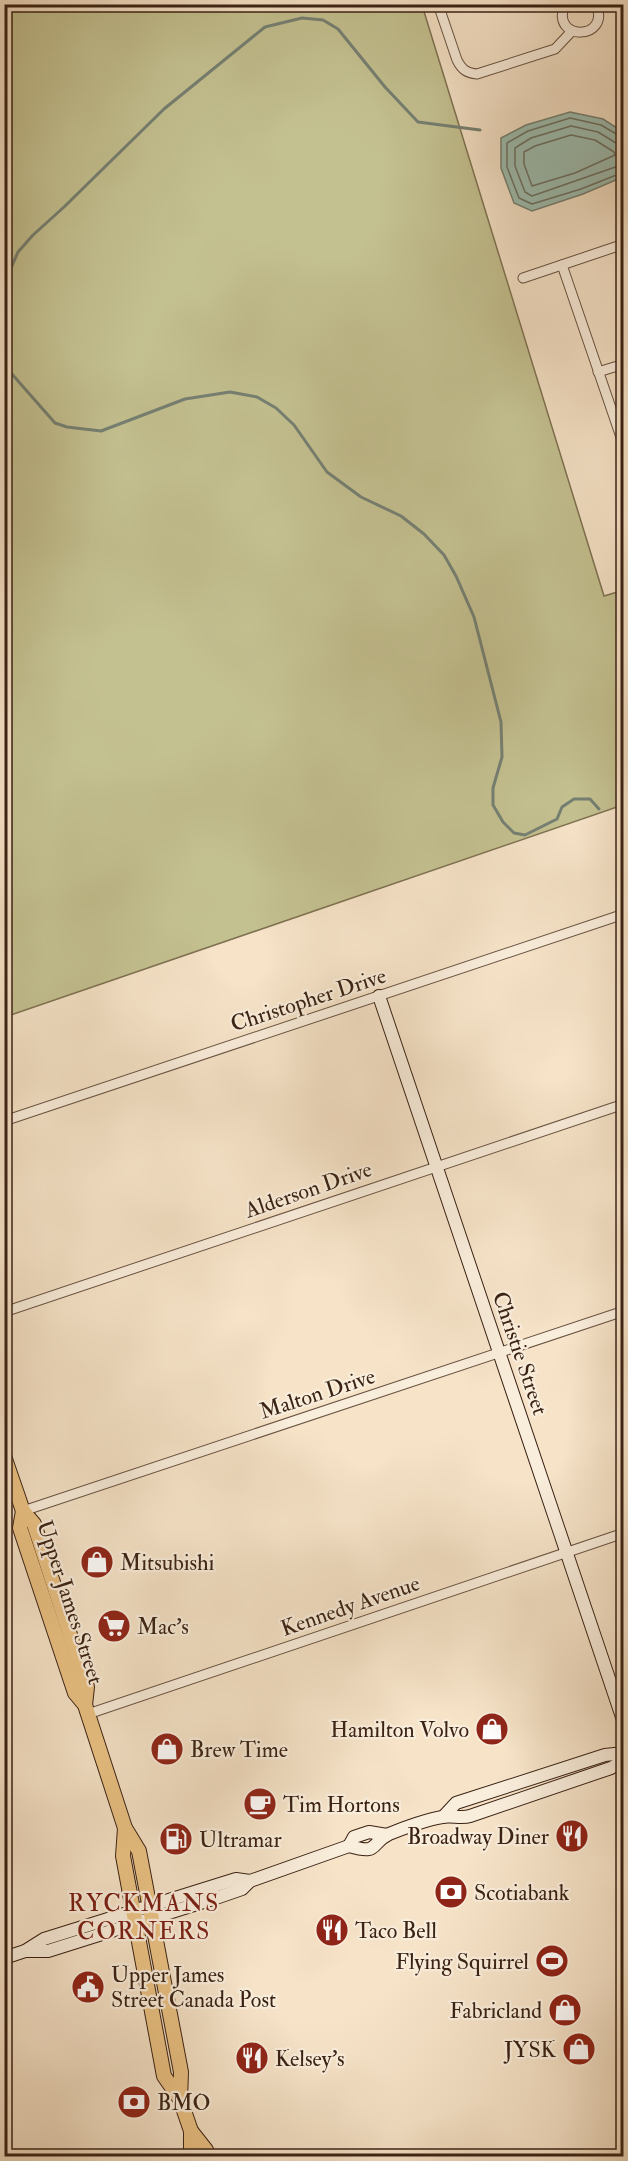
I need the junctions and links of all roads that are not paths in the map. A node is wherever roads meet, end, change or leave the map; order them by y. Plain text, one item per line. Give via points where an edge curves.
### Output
1 (438, 4) edge
2 (565, 4) edge
3 (596, 4) edge
4 (572, 31) junction
5 (624, 244) edge
6 (562, 265) junction
7 (523, 278) dead end
8 (624, 364) edge
9 (598, 372) junction
10 (624, 446) edge
11 (624, 914) edge
12 (379, 996) junction
13 (624, 1104) edge
14 (4, 1121) edge
15 (436, 1167) junction
16 (624, 1311) edge
17 (4, 1312) edge
18 (499, 1353) junction
19 (4, 1456) edge
20 (23, 1510) junction
21 (624, 1533) edge
22 (566, 1553) junction
23 (87, 1709) junction
24 (624, 1723) edge
25 (624, 1753) edge
26 (624, 1760) edge
27 (442, 1817) junction
28 (125, 1828) junction
29 (151, 1912) junction
30 (135, 1916) junction
31 (4, 1959) edge
32 (180, 2099) junction
33 (191, 2131) junction
34 (192, 2157) edge
35 (208, 2157) edge

1 - 4 street via 457,60 469,73 477,74 555,49
2 - 4 street via 562,17
3 - 4 street via 599,16 594,27 584,33
5 - 6 street
6 - 7 street
6 - 9 street
8 - 9 street
9 - 10 street
11 - 12 street, Christopher Drive
12 - 14 street, Christopher Drive
12 - 15 main road, Christie Street
13 - 15 street, Alderson Drive
15 - 17 street, Alderson Drive
15 - 18 main road, Christie Street
16 - 18 street, Malton Drive
18 - 20 street, Malton Drive
18 - 22 main road, Christie Street
19 - 20 main road, Upper James Street
20 - 23 main road, Upper James Street via 20,1528 75,1693
21 - 22 street, Kennedy Avenue
22 - 23 street, Kennedy Avenue
22 - 24 main road, Christie Street
23 - 28 main road, Upper James Street
25 - 27 main road via 605,1755 456,1803
26 - 27 main road via 464,1818
27 - 29 main road via 387,1835 375,1848 349,1846 250,1881 242,1888
28 - 29 main road, Upper James Street via 139,1851
28 - 30 main road, Upper James Street via 123,1856
29 - 30 main road
29 - 32 main road, Upper James Street via 181,2072
30 - 31 main road via 44,1939
30 - 32 main road, Upper James Street via 164,2076
32 - 33 main road, Upper James Street
33 - 34 main road, Upper James Street
33 - 35 main road, Upper James Street

